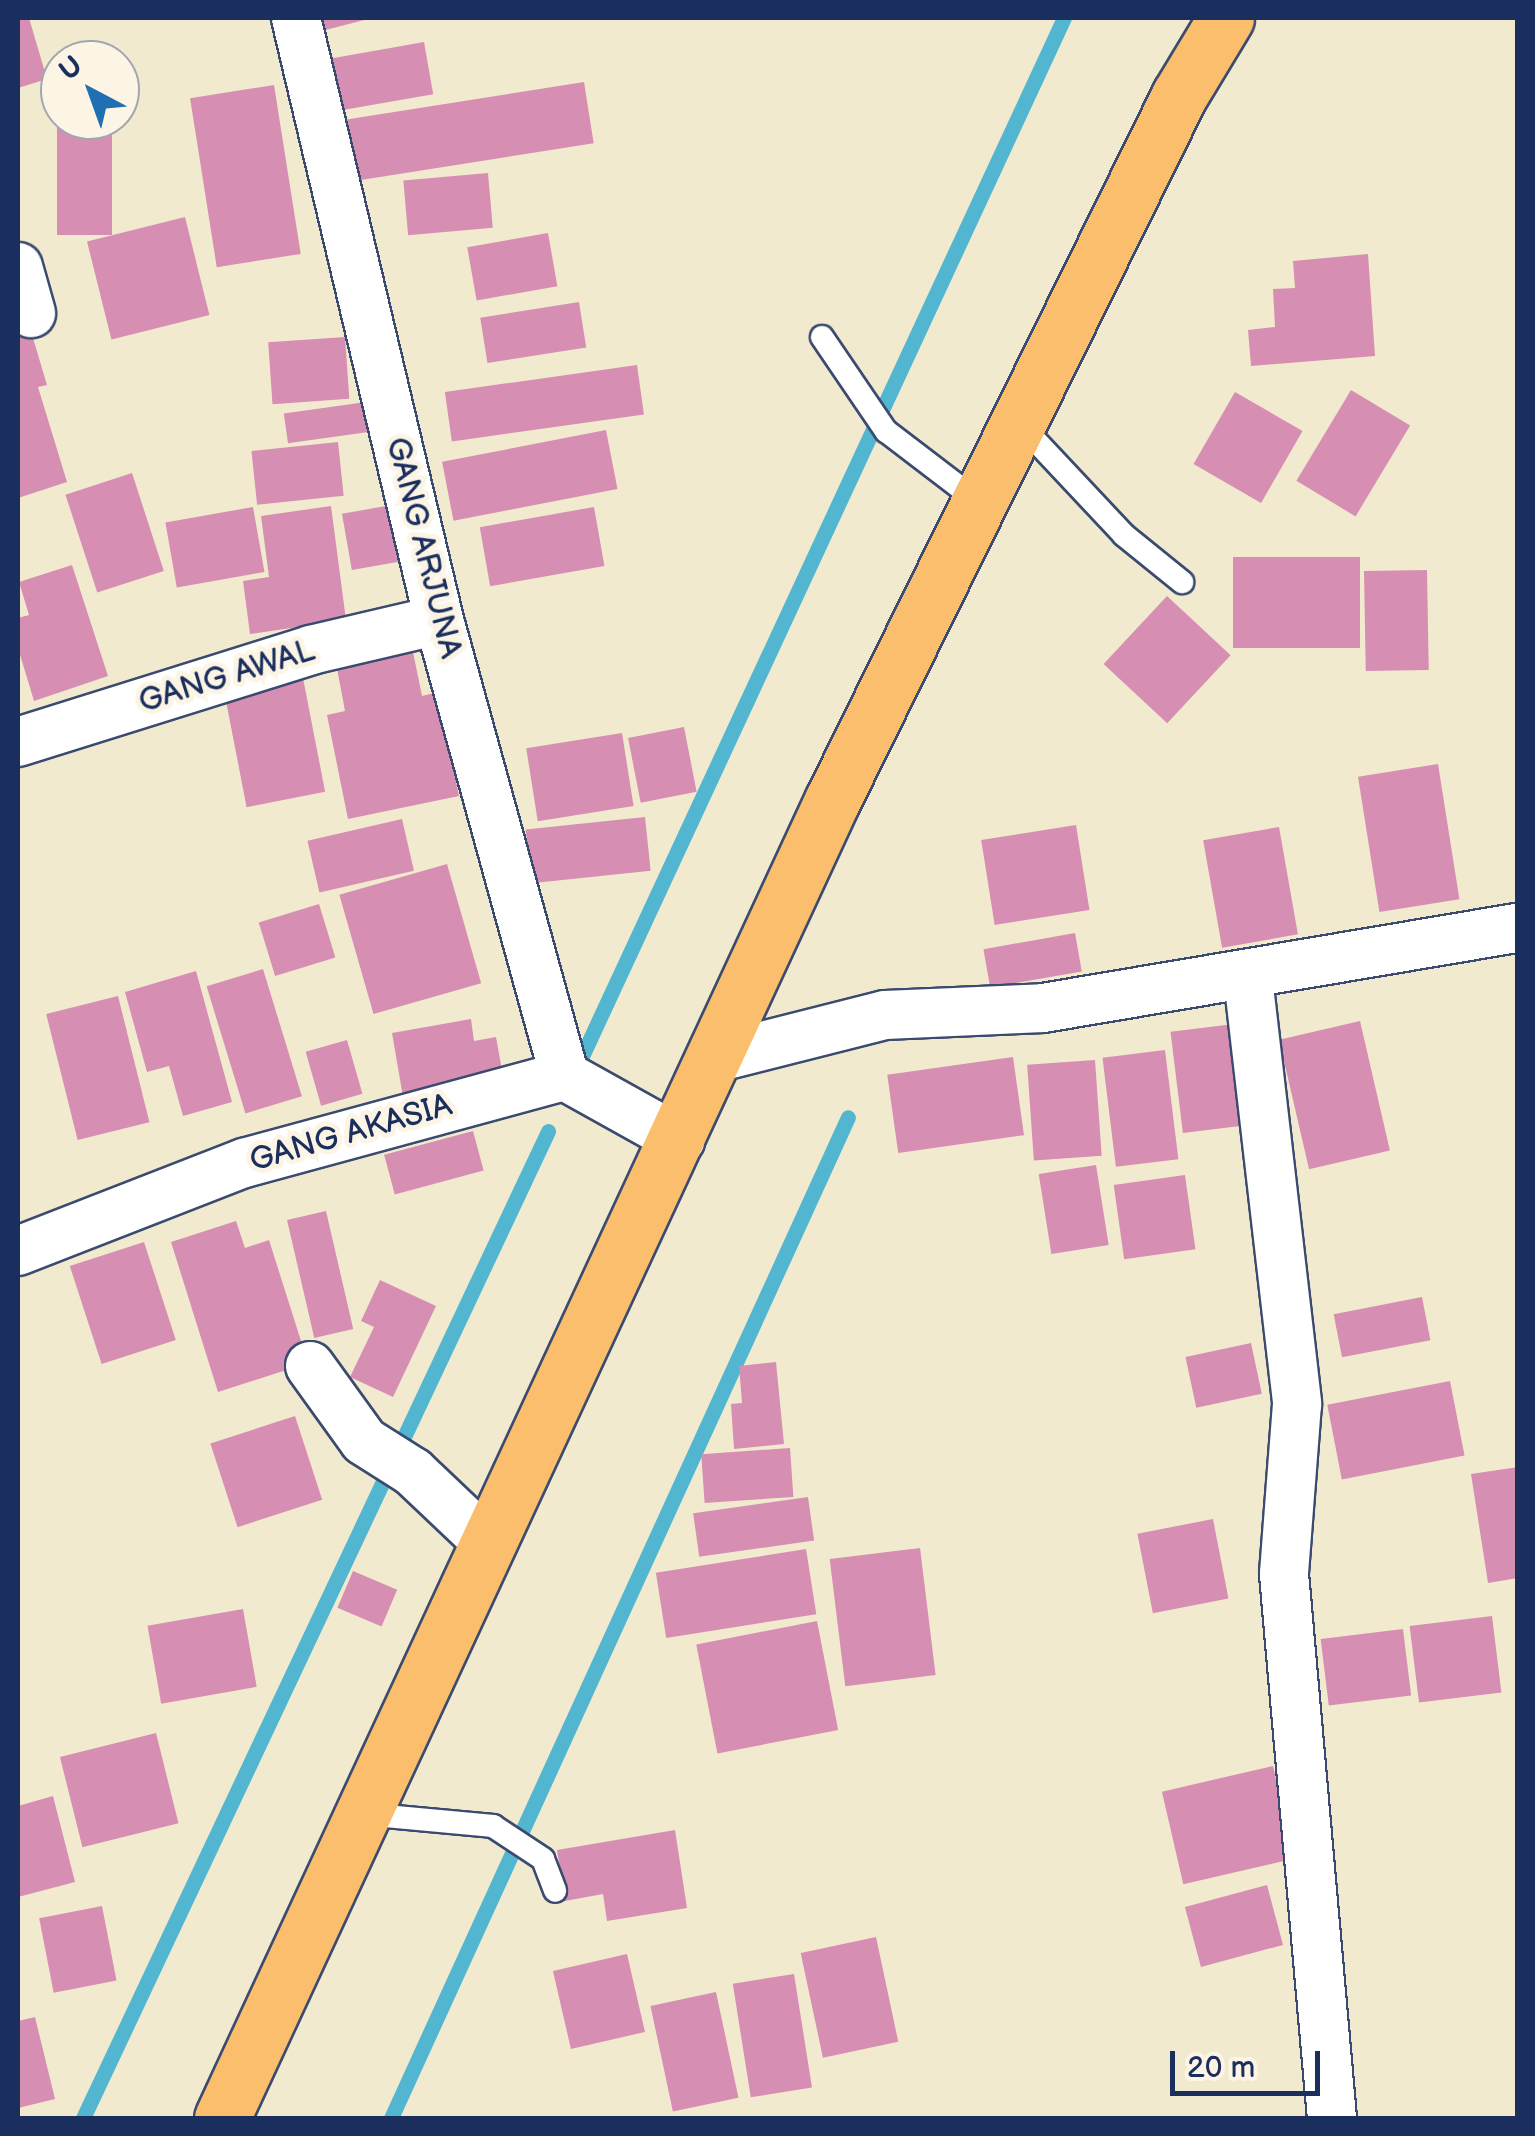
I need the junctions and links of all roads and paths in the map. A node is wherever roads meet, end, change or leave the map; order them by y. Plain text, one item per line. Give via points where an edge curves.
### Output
1 (296, 18) edge
2 (1226, 18) edge
3 (18, 267) edge
4 (31, 313) dead end
5 (822, 336) dead end
6 (1018, 422) junction
7 (979, 502) junction
8 (1182, 582) dead end
9 (439, 620) junction
10 (18, 742) edge
11 (1518, 928) edge
12 (1248, 978) junction
13 (719, 1057) junction
14 (564, 1076) junction
15 (680, 1140) junction
16 (18, 1251) edge
17 (310, 1366) dead end
18 (489, 1544) junction
19 (364, 1814) junction
20 (554, 1891) dead end
21 (222, 2118) edge
22 (1332, 2118) edge

1 - 9 street, GANG ARJUNA
2 - 6 main road via 1178,96
3 - 4 street
5 - 7 lane via 886,431
6 - 7 main road
6 - 8 lane via 1124,536
7 - 13 main road via 833,799
9 - 10 street, GANG AWAL via 311,650
9 - 14 street, GANG ARJUNA
11 - 12 street
12 - 13 street via 1043,1008 885,1015
12 - 22 street via 1297,1404 1284,1574
13 - 15 main road
14 - 15 street
14 - 16 street, GANG AKASIA via 244,1163
15 - 18 main road
17 - 18 street via 364,1441 413,1472
18 - 19 main road
19 - 20 lane via 493,1826 543,1858
19 - 21 main road

